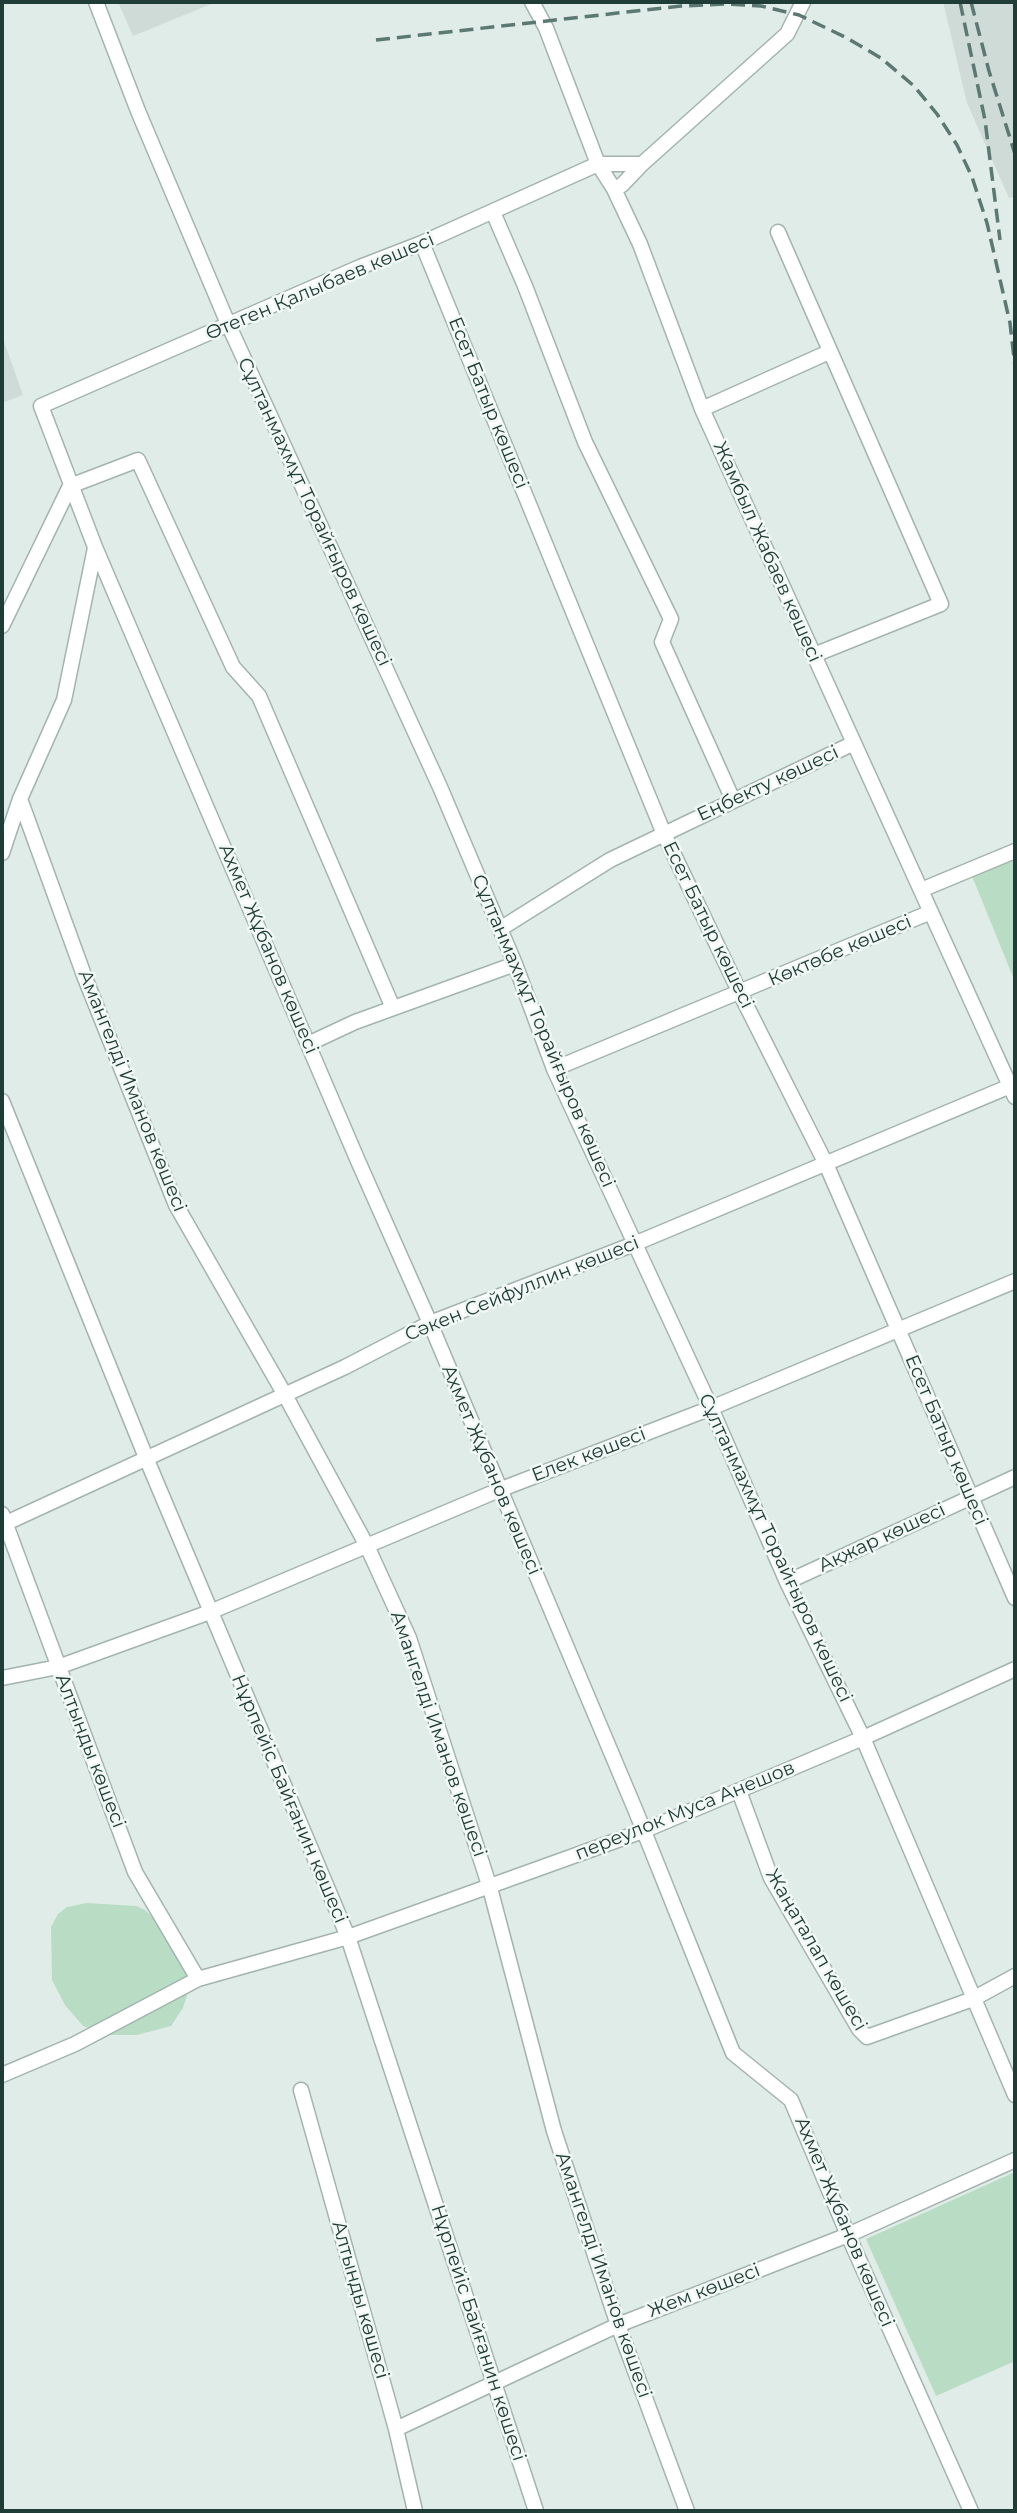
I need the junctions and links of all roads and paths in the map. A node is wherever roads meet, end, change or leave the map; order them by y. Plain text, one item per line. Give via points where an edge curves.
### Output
1 (96, 2) edge
2 (532, 2) edge
3 (803, 2) edge
4 (598, 164) junction
5 (642, 164) junction
6 (614, 189) junction
7 (493, 212) junction
8 (778, 232) dead end
9 (422, 243) junction
10 (229, 326) junction
11 (829, 352) junction
12 (41, 406) joint
13 (702, 409) junction
14 (70, 486) junction
15 (95, 547) junction
16 (2, 626) edge
17 (814, 655) junction
18 (854, 743) junction
19 (20, 799) junction
20 (733, 800) junction
21 (664, 834) junction
22 (1015, 851) edge
23 (2, 853) edge
24 (921, 890) junction
25 (931, 912) junction
26 (500, 929) junction
27 (515, 964) junction
28 (740, 993) junction
29 (393, 1008) junction
30 (308, 1044) junction
31 (554, 1069) junction
32 (1014, 1089) edge
33 (2, 1101) edge
34 (826, 1164) junction
35 (634, 1244) junction
36 (1015, 1281) edge
37 (430, 1323) junction
38 (899, 1331) junction
39 (285, 1395) junction
40 (711, 1408) junction
41 (147, 1460) junction
42 (1015, 1477) edge
43 (499, 1490) junction
44 (971, 1497) junction
45 (3, 1521) edge
46 (367, 1546) junction
47 (787, 1582) junction
48 (1015, 1598) edge
49 (210, 1612) junction
50 (58, 1667) junction
51 (1015, 1669) edge
52 (2, 1678) edge
53 (863, 1738) junction
54 (739, 1791) junction
55 (643, 1831) junction
56 (491, 1888) junction
57 (348, 1937) junction
58 (1015, 1976) edge
59 (198, 1979) junction
60 (973, 1999) junction
61 (2, 2075) edge
62 (301, 2090) dead end
63 (1015, 2095) edge
64 (1015, 2160) edge
65 (848, 2235) junction
66 (618, 2325) junction
67 (495, 2381) junction
68 (396, 2429) junction
69 (415, 2511) edge
70 (536, 2511) edge
71 (687, 2511) edge
72 (971, 2511) edge

1 - 10 street, Сұлтанмахмұт Торайғыров көшесі
2 - 4 street, Жамбыл Жабаев көшесі
3 - 5 street via 787,34
4 - 5 street
4 - 6 street, Жамбыл Жабаев көшесі
4 - 7 street, Өтеген Қалыбаев көшесі
5 - 6 street
6 - 13 street, Жамбыл Жабаев көшесі via 640,244
7 - 9 street, Өтеген Қалыбаев көшесі
7 - 20 street via 585,442 671,619 662,642
8 - 11 street
9 - 10 street, Өтеген Қалыбаев көшесі
9 - 21 street, Есет Батыр көшесі
10 - 12 street, Өтеген Қалыбаев көшесі
10 - 26 street, Сұлтанмахмұт Торайғыров көшесі
11 - 13 street
11 - 17 street via 941,604
12 - 14 street, Ахмет Жұбанов көшесі
13 - 17 street, Жамбыл Жабаев көшесі
14 - 15 street, Ахмет Жұбанов көшесі
14 - 16 street
14 - 29 street via 138,460 233,667 259,696
15 - 19 street via 64,700
15 - 30 street, Ахмет Жұбанов көшесі
17 - 18 street, Жамбыл Жабаев көшесі
18 - 20 street, Еңбекту көшесі
18 - 24 street, Жамбыл Жабаев көшесі
19 - 23 street
19 - 39 street, Амангелді Иманов көшесі via 85,978 176,1205
20 - 21 street, Еңбекту көшесі
21 - 26 street, Еңбекту көшесі via 610,860
21 - 28 street, Есет Батыр көшесі
22 - 24 street
24 - 25 street, Жамбыл Жабаев көшесі
25 - 28 street, Көктөбе көшесі
25 - 32 street, Жамбыл Жабаев көшесі
26 - 27 street, Сұлтанмахмұт Торайғыров көшесі
27 - 29 street
27 - 31 street, Сұлтанмахмұт Торайғыров көшесі
28 - 31 street, Көктөбе көшесі
28 - 34 street, Есет Батыр көшесі
29 - 30 street
30 - 37 street, Ахмет Жұбанов көшесі
31 - 35 street, Сұлтанмахмұт Торайғыров көшесі
32 - 34 street, Сәкен Сейфуллин көшесі
33 - 41 street, Нұрпейіс Байғанин көшесі
34 - 35 street, Сәкен Сейфуллин көшесі
34 - 38 street, Есет Батыр көшесі
35 - 37 street, Сәкен Сейфуллин көшесі
35 - 40 street, Сұлтанмахмұт Торайғыров көшесі
36 - 38 street, Елек көшесі
37 - 39 street, Сәкен Сейфуллин көшесі
37 - 43 street, Ахмет Жұбанов көшесі
38 - 40 street, Елек көшесі
38 - 44 street, Есет Батыр көшесі
39 - 41 street, Сәкен Сейфуллин көшесі
39 - 46 street, Амангелді Иманов көшесі
40 - 43 street, Елек көшесі
40 - 47 street, Сұлтанмахмұт Торайғыров көшесі
41 - 45 street, Сәкен Сейфуллин көшесі
41 - 49 street, Нұрпейіс Байғанин көшесі
42 - 44 street, Ақжар көшесі
43 - 46 street, Елек көшесі
43 - 55 street, Ахмет Жұбанов көшесі
44 - 47 street, Ақжар көшесі
44 - 48 street, Есет Батыр көшесі
45 - 50 street, Алтынды көшесі
46 - 49 street, Елек көшесі
46 - 56 street, Амангелді Иманов көшесі via 409,1639
47 - 53 street, Сұлтанмахмұт Торайғыров көшесі
49 - 50 street, Елек көшесі
49 - 57 street, Нұрпейіс Байғанин көшесі
50 - 52 street, Елек көшесі
50 - 59 street, Алтынды көшесі via 135,1872
51 - 53 street, переулок Муса Анешов
53 - 54 street, переулок Муса Анешов
53 - 60 street, Сұлтанмахмұт Торайғыров көшесі
54 - 55 street, переулок Муса Анешов
54 - 60 street, Жаңаталап көшесі via 771,1878 867,2037
55 - 56 street, переулок Муса Анешов
55 - 65 street, Ахмет Жұбанов көшесі via 733,2053 791,2100
56 - 57 street, переулок Муса Анешов
56 - 66 street, Амангелді Иманов көшесі via 554,2131
57 - 59 street, переулок Муса Анешов
57 - 67 street, Нұрпейіс Байғанин көшесі
58 - 60 street, Жаңаталап көшесі
59 - 61 street, переулок Муса Анешов via 75,2044
60 - 63 street, Сұлтанмахмұт Торайғыров көшесі
62 - 68 street, Алтынды көшесі
64 - 65 street, Жем көшесі
65 - 66 street, Жем көшесі
65 - 72 street, Ахмет Жұбанов көшесі
66 - 67 street, Жем көшесі
66 - 71 street, Амангелді Иманов көшесі
67 - 68 street, Жем көшесі
67 - 70 street, Нұрпейіс Байғанин көшесі
68 - 69 street, Алтынды көшесі

